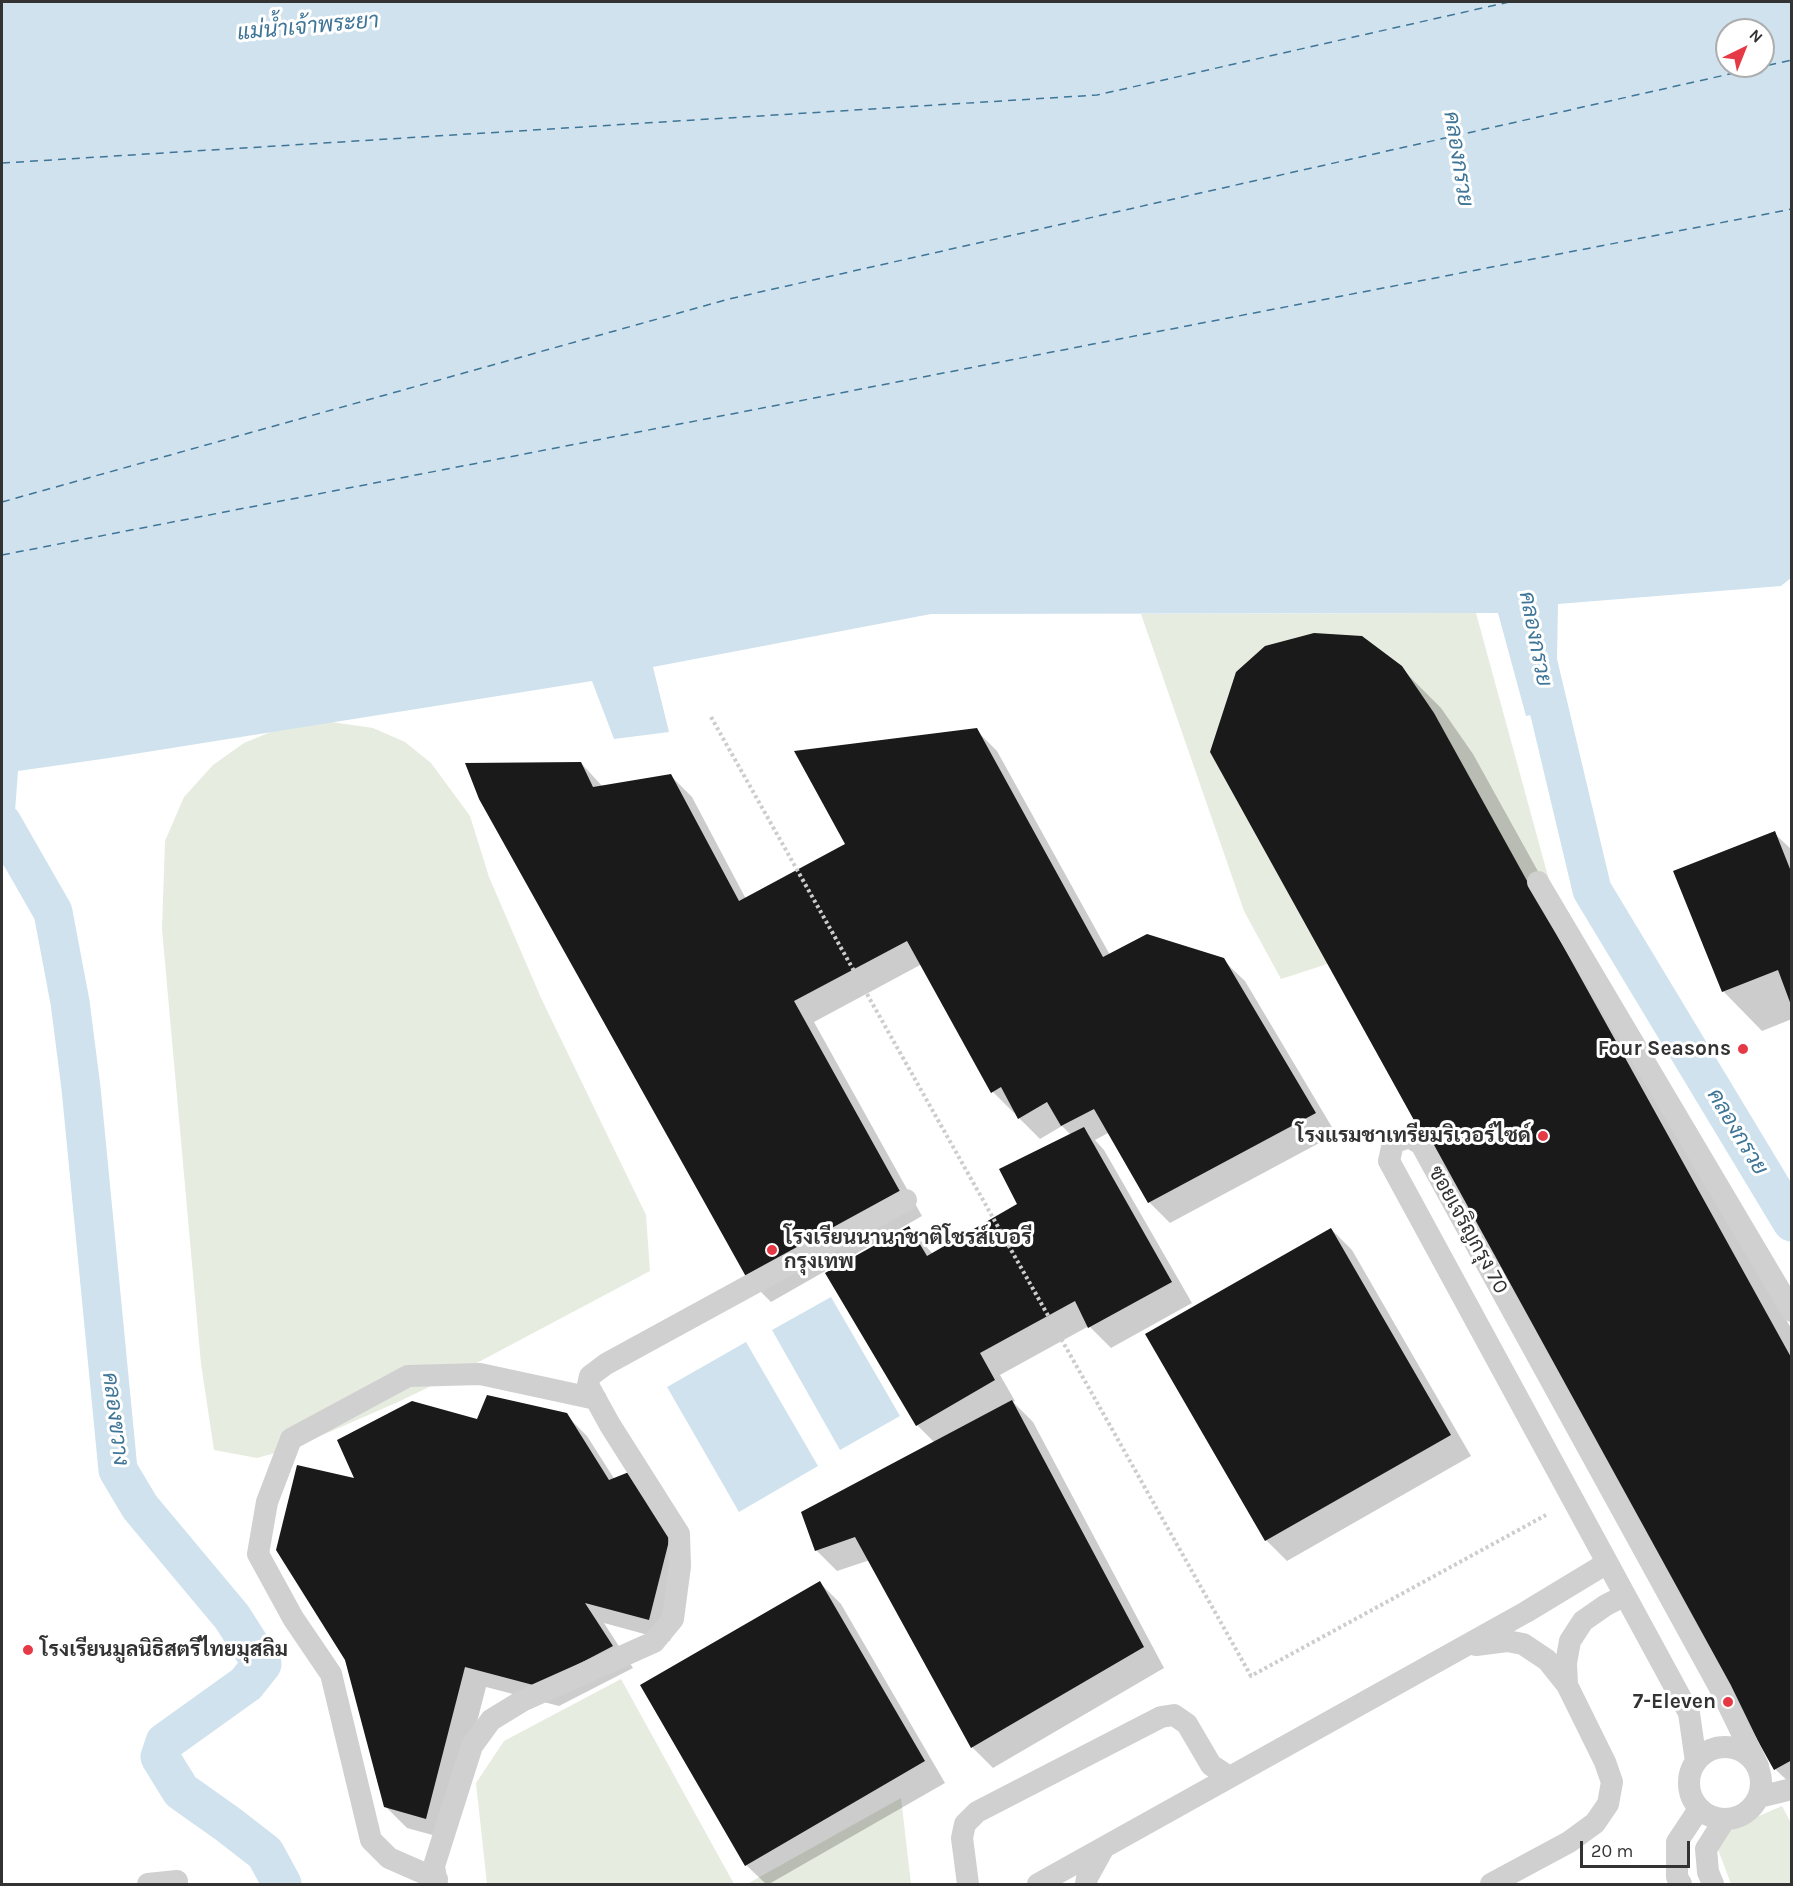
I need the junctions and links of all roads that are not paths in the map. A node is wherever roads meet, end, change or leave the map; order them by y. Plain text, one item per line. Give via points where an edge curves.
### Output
1 (1538, 882) dead end
2 (906, 1200) dead end
3 (1791, 1311) edge
4 (596, 1399) junction
5 (1607, 1482) junction
6 (1573, 1501) junction
7 (1607, 1563) junction
8 (1624, 1596) junction
9 (1458, 1650) junction
10 (1567, 1685) junction
11 (1696, 1762) junction
12 (1758, 1766) junction
13 (1229, 1777) junction
14 (1791, 1789) edge
15 (1759, 1797) junction
16 (1699, 1809) junction
17 (1725, 1819) junction
18 (1104, 1848) junction
19 (177, 1881) dead end
20 (437, 1882) edge
21 (148, 1884) edge
22 (968, 1884) edge
23 (1038, 1884) edge
24 (1086, 1884) edge
25 (1491, 1884) edge
26 (1681, 1884) edge
27 (1713, 1884) edge

1 - 3 lane
2 - 4 lane via 599,1368 588,1381
4 - 20 lane via 679,1534 680,1566 673,1619 654,1641 522,1701 491,1720 472,1746 434,1866
4 - 20 lane via 480,1374 408,1377 291,1439 267,1502 258,1554 293,1618 331,1674 371,1839 389,1858
5 - 6 lane
5 - 6 lane, ซอยเจริญกรุง 70 via 1421,1144 1409,1137 1393,1143 1389,1161
5 - 12 lane, ซอยเจริญกรุง 70 via 1721,1690
6 - 7 lane, ซอยเจริญกรุง 70
7 - 8 lane, ซอยเจริญกรุง 70
7 - 9 lane
8 - 10 lane via 1584,1622 1570,1641
8 - 11 lane, ซอยเจริญกรุง 70 via 1689,1713
9 - 10 lane via 1486,1642 1523,1644 1547,1660
9 - 13 lane
10 - 25 lane via 1612,1782 1608,1804 1595,1823 1569,1842
11 - 12 lane via 1707,1750 1729,1746 1749,1755
11 - 16 lane via 1688,1782 1690,1795
12 - 15 lane via 1762,1786
13 - 18 lane
13 - 22 lane via 1211,1765 1186,1724 1174,1715 1161,1717 977,1812 965,1824 962,1838
14 - 15 lane
15 - 17 lane via 1743,1815
16 - 17 lane via 1707,1816
16 - 26 lane via 1677,1842 1677,1877
17 - 27 lane via 1706,1849
18 - 23 lane
18 - 24 lane
19 - 21 lane

